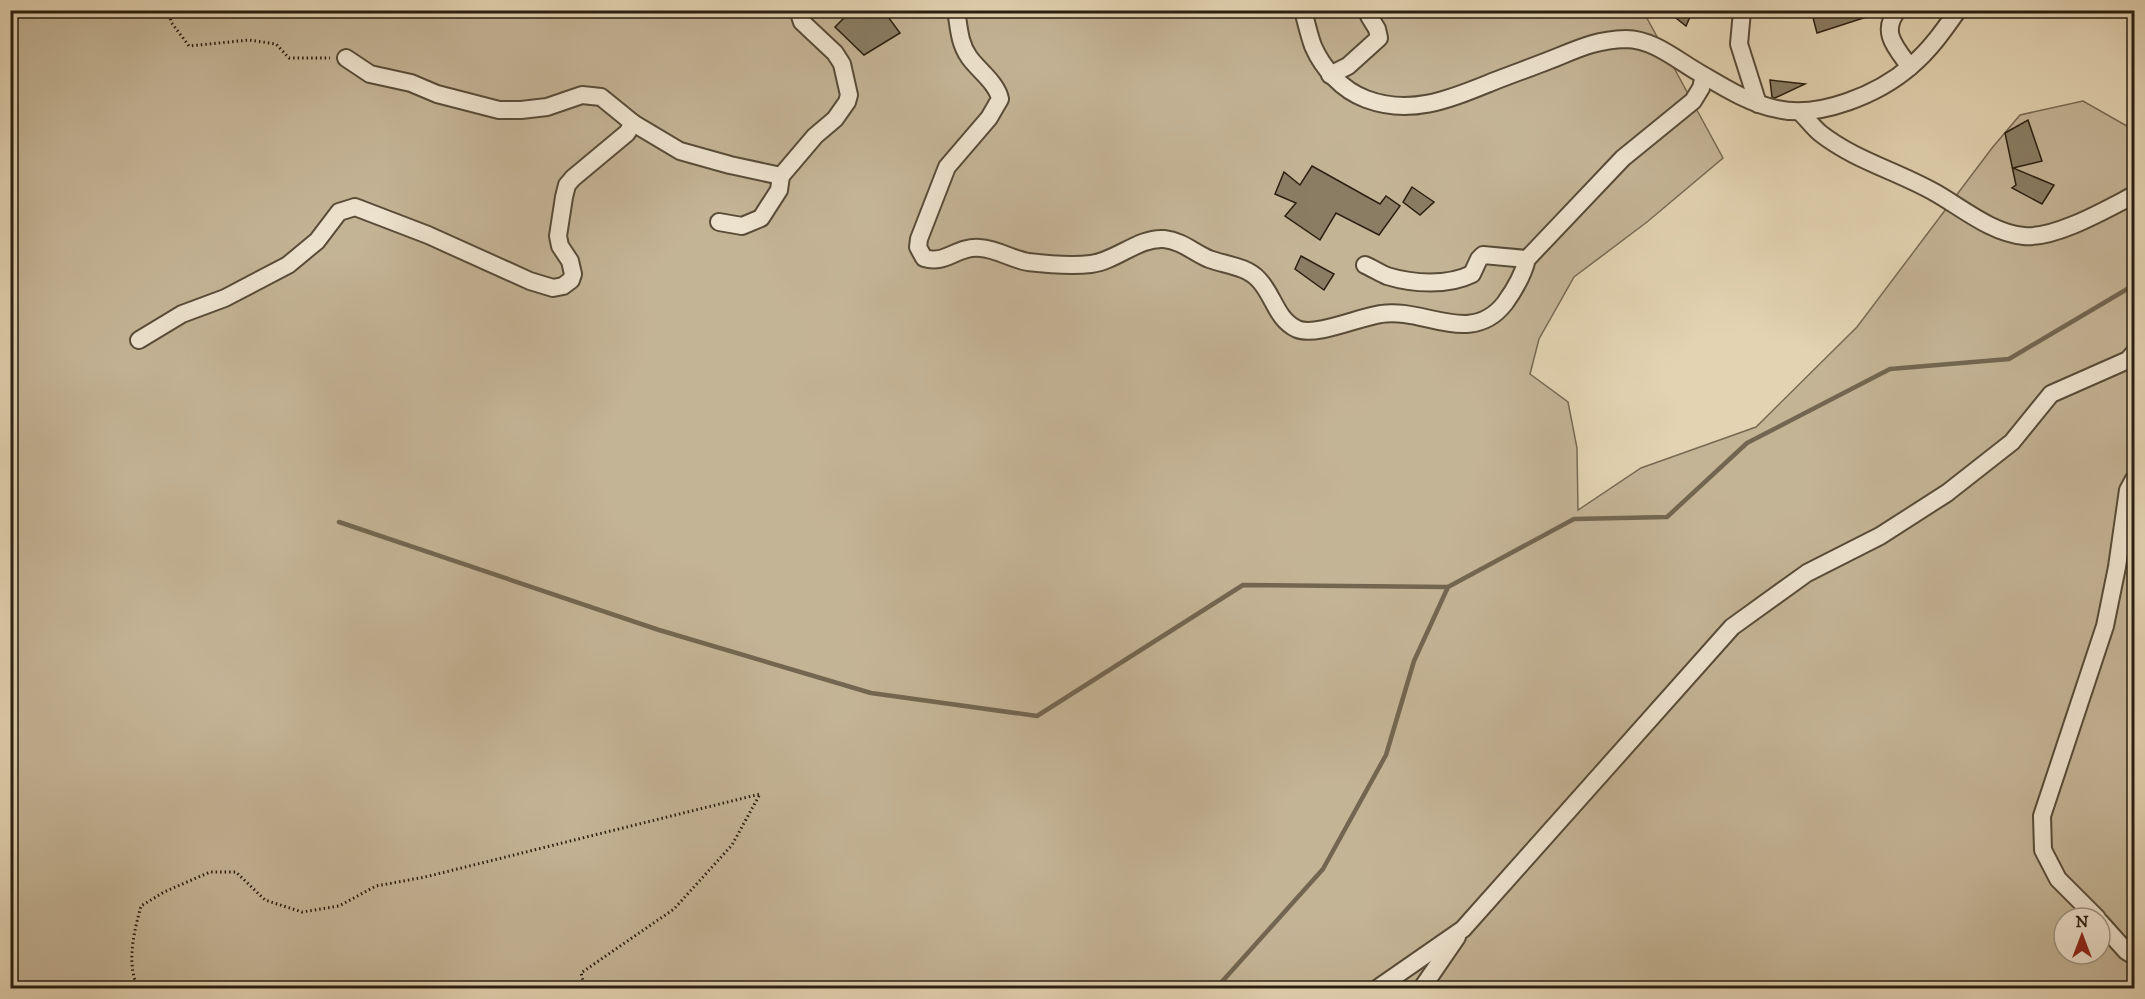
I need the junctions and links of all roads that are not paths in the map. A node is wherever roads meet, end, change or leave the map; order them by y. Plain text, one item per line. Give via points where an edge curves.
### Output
1 (798, 10) edge
2 (956, 10) edge
3 (1303, 10) edge
4 (1898, 10) edge
5 (1958, 10) edge
6 (1742, 11) edge
7 (1369, 16) dead end
8 (346, 58) road end
9 (1911, 67) junction
10 (1330, 75) junction
11 (1704, 76) junction
12 (1758, 104) junction
13 (1801, 113) junction
14 (633, 123) junction
15 (781, 176) junction
16 (2134, 195) edge
17 (719, 222) dead end
18 (1527, 259) junction
19 (1365, 265) dead end
20 (139, 340) dead end
21 (2134, 353) edge
22 (2134, 479) edge
23 (2085, 906) edge
24 (1463, 929) junction
25 (2112, 935) edge
26 (2134, 956) edge
27 (1378, 988) edge
28 (1422, 988) edge

1 - 15 street via 802,22 842,64 849,95 835,119
2 - 18 street via 968,56 1000,99 989,118 947,167 919,239 918,247 924,258 934,261 954,251 978,247 1026,262 1091,264 1158,239 1174,240 1252,274 1260,280 1279,315 1305,332 1384,313 1461,325 1479,322 1492,316 1509,297
3 - 10 street via 1313,46
4 - 9 street via 1891,20 1890,37
5 - 9 street
6 - 12 street via 1739,44
7 - 10 street via 1378,38 1348,66
8 - 14 street via 370,74 498,110 547,107 582,95 601,97
9 - 13 street via 1873,91
10 - 11 street via 1352,94 1382,105 1415,106 1450,99 1599,40 1629,39 1652,44
11 - 12 street
11 - 18 street via 1693,101 1623,158
12 - 13 street
13 - 16 street via 1820,132 1854,155 1932,190 1995,228 2023,236 2040,235 2088,218
14 - 15 street via 680,151
14 - 20 street via 627,134 567,185 558,236 573,274 562,286 553,288 530,281 355,207 339,212 317,241 288,265
15 - 17 street via 779,190 761,218 742,226
18 - 19 street via 1483,255 1472,274 1447,282 1386,276
21 - 24 street via 2128,360 2051,394 2012,442 1947,493 1880,536 1807,573 1732,627
22 - 23 street via 2128,490 2105,626 2042,816 2043,850 2058,879
24 - 27 street
24 - 28 street
25 - 26 street

